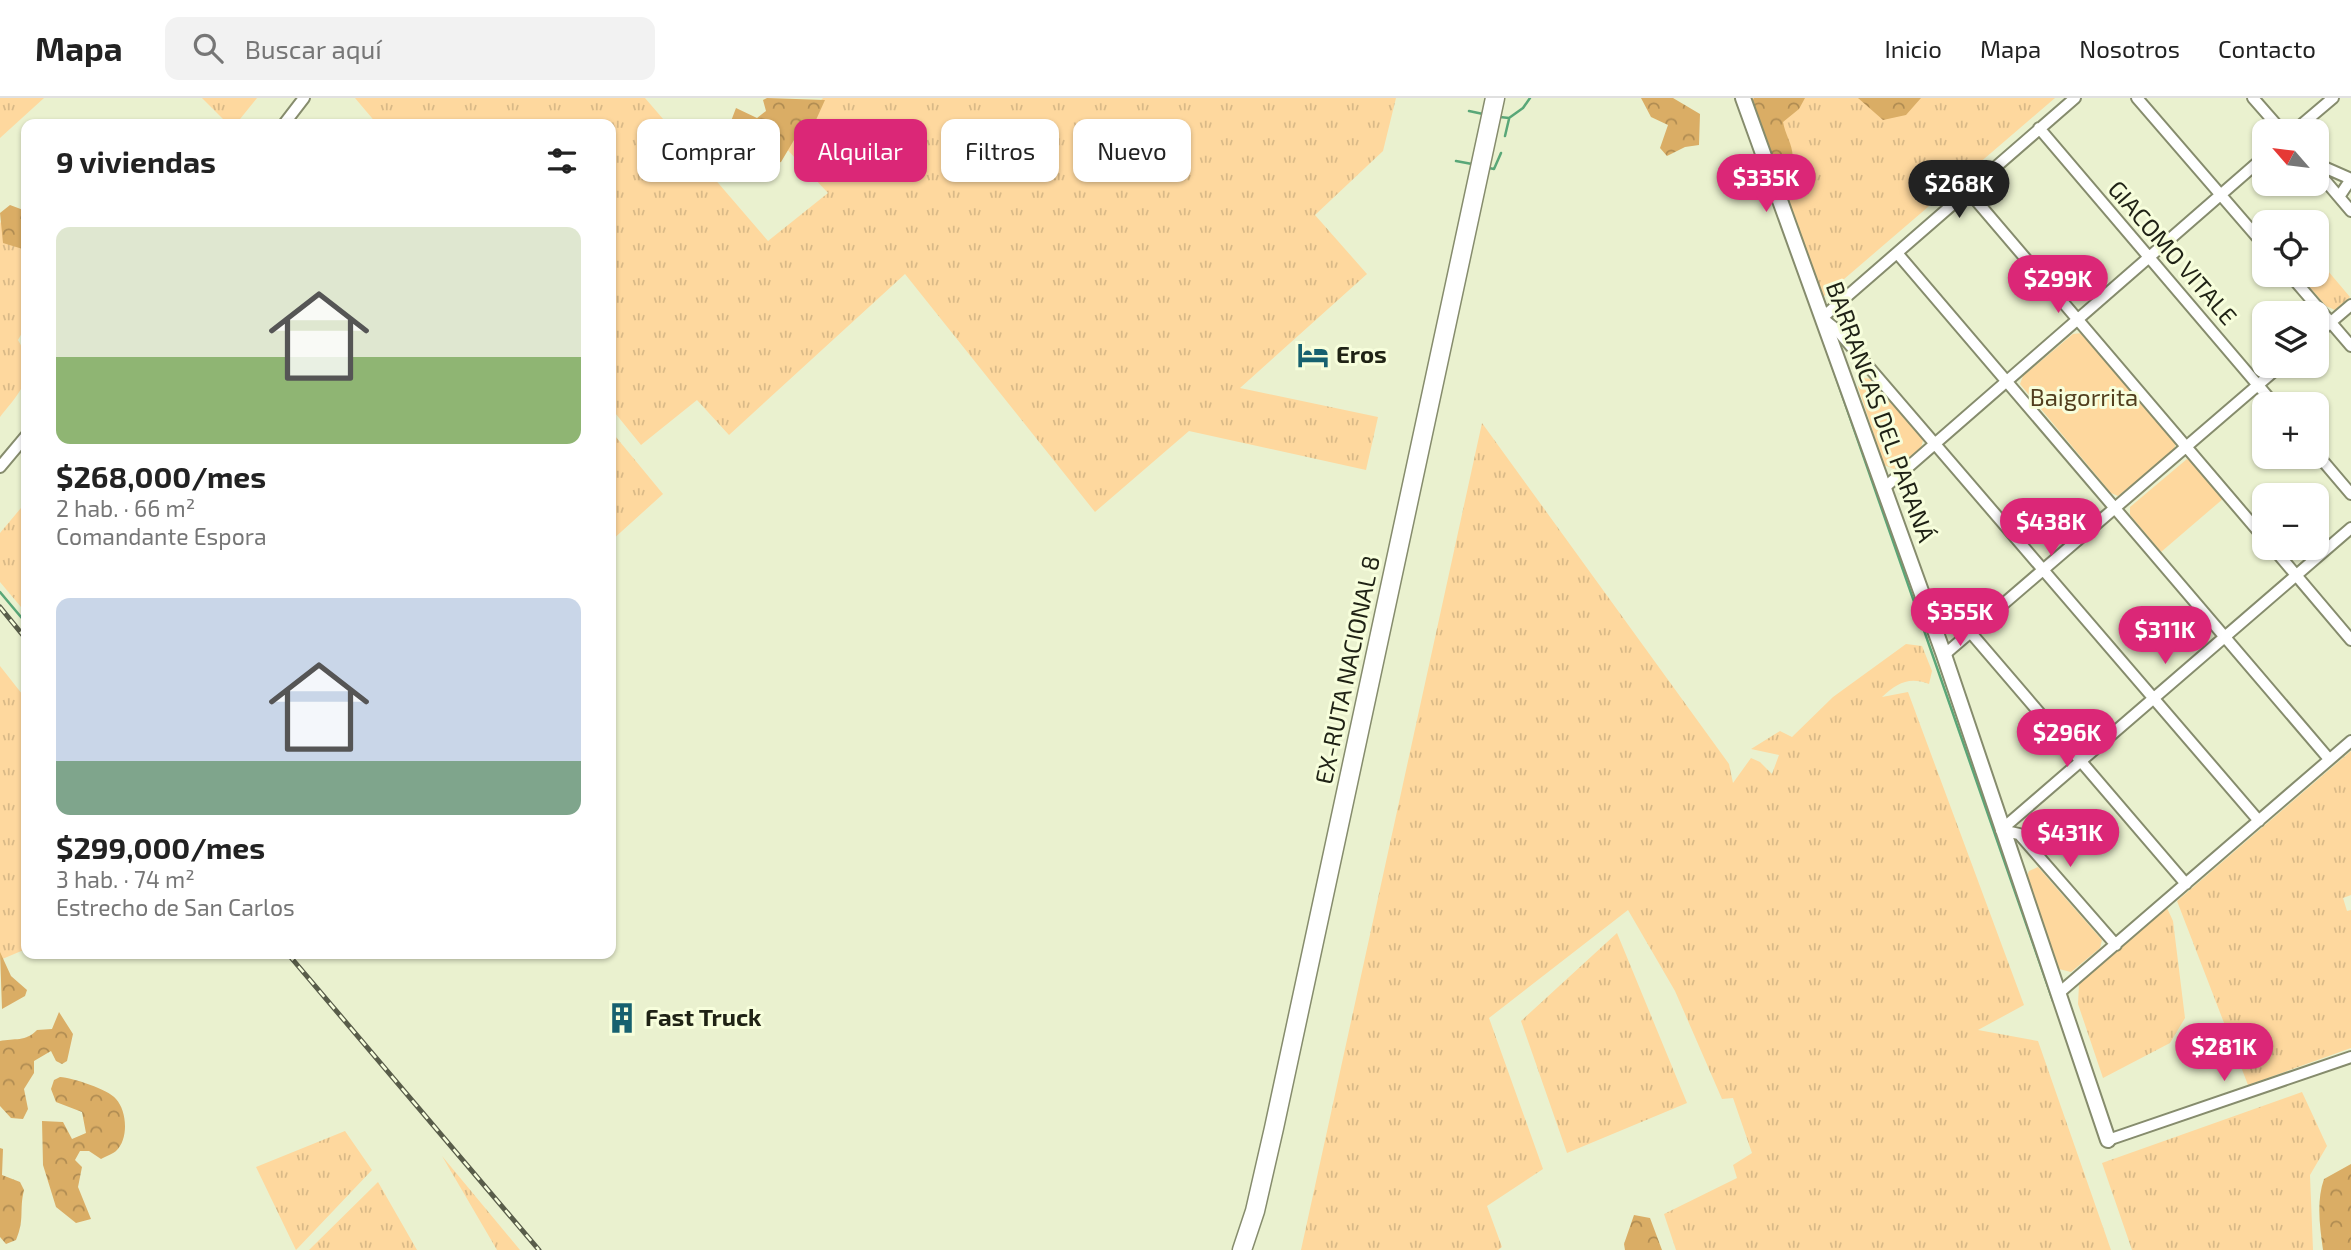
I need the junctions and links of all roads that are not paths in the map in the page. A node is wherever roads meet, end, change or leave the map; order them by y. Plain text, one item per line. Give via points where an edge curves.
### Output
1 (304, 98) edge
2 (1495, 98) edge
3 (1743, 98) edge
4 (2075, 98) edge
5 (2137, 98) edge
6 (2253, 98) edge
7 (2333, 98) edge
8 (288, 119) edge
9 (2271, 119) edge
10 (2308, 119) edge
11 (2039, 128) junction
12 (2252, 168) edge
13 (2329, 169) edge
14 (2351, 179) edge
15 (2329, 185) edge
16 (1968, 191) junction
17 (2221, 195) junction
18 (2339, 197) junction
19 (2351, 211) edge
20 (2252, 231) edge
21 (1896, 253) junction
22 (2147, 259) junction
23 (2300, 287) edge
24 (2351, 305) edge
25 (1822, 318) junction
26 (2078, 318) junction
27 (2331, 323) junction
28 (2351, 346) edge
29 (2266, 378) edge
30 (2005, 382) junction
31 (2258, 385) junction
32 (2264, 392) edge
33 (21, 442) edge
34 (1934, 444) junction
35 (2187, 446) junction
36 (0, 467) edge
37 (2329, 468) edge
38 (1882, 489) junction
39 (2351, 494) edge
40 (2115, 509) junction
41 (2252, 524) edge
42 (2351, 528) edge
43 (2283, 560) edge
44 (2042, 571) junction
45 (2296, 575) junction
46 (1970, 633) junction
47 (2223, 636) junction
48 (2351, 640) edge
49 (1944, 655) junction
50 (2152, 698) junction
51 (2351, 741) edge
52 (2329, 759) junction
53 (2081, 760) junction
54 (2259, 821) junction
55 (2001, 830) junction
56 (2186, 884) junction
57 (2116, 945) junction
58 (2059, 993) junction
59 (2351, 1057) edge
60 (2108, 1140) joint
61 (1242, 1250) edge

1 - 8 street
2 - 61 main road, EX-RUTA NACIONAL 8 via 1277,1115
3 - 25 street, BARRANCAS DEL PARANÁ
4 - 11 street
5 - 17 street
6 - 9 street
7 - 10 street
11 - 16 street
11 - 22 street, GIACOMO VITALE
12 - 17 street
13 - 14 street
14 - 18 street
15 - 18 street
16 - 21 street
16 - 26 street
17 - 20 street
17 - 22 street
18 - 19 street
21 - 25 street
21 - 30 street
22 - 26 street
22 - 31 street, GIACOMO VITALE
23 - 27 street
24 - 27 street
25 - 34 street
25 - 38 street, BARRANCAS DEL PARANÁ
26 - 30 street
26 - 35 street
27 - 28 street
29 - 31 street
30 - 34 street
30 - 40 street
31 - 32 street, GIACOMO VITALE
31 - 35 street
33 - 36 street
34 - 38 street
34 - 44 street
35 - 40 street
35 - 41 street
37 - 39 street
38 - 49 street, BARRANCAS DEL PARANÁ
40 - 44 street
40 - 47 street
42 - 45 street
43 - 45 street
44 - 46 street
44 - 50 street
45 - 47 street
45 - 48 street
46 - 49 street
46 - 53 street
47 - 50 street
47 - 52 street
49 - 55 street, BARRANCAS DEL PARANÁ
50 - 53 street
50 - 54 street
51 - 52 street
52 - 54 street
53 - 55 street
53 - 56 street
54 - 56 street
55 - 57 street via 2019,834
55 - 58 street, BARRANCAS DEL PARANÁ
56 - 57 street
57 - 58 street
58 - 60 street, BARRANCAS DEL PARANÁ
59 - 60 street

